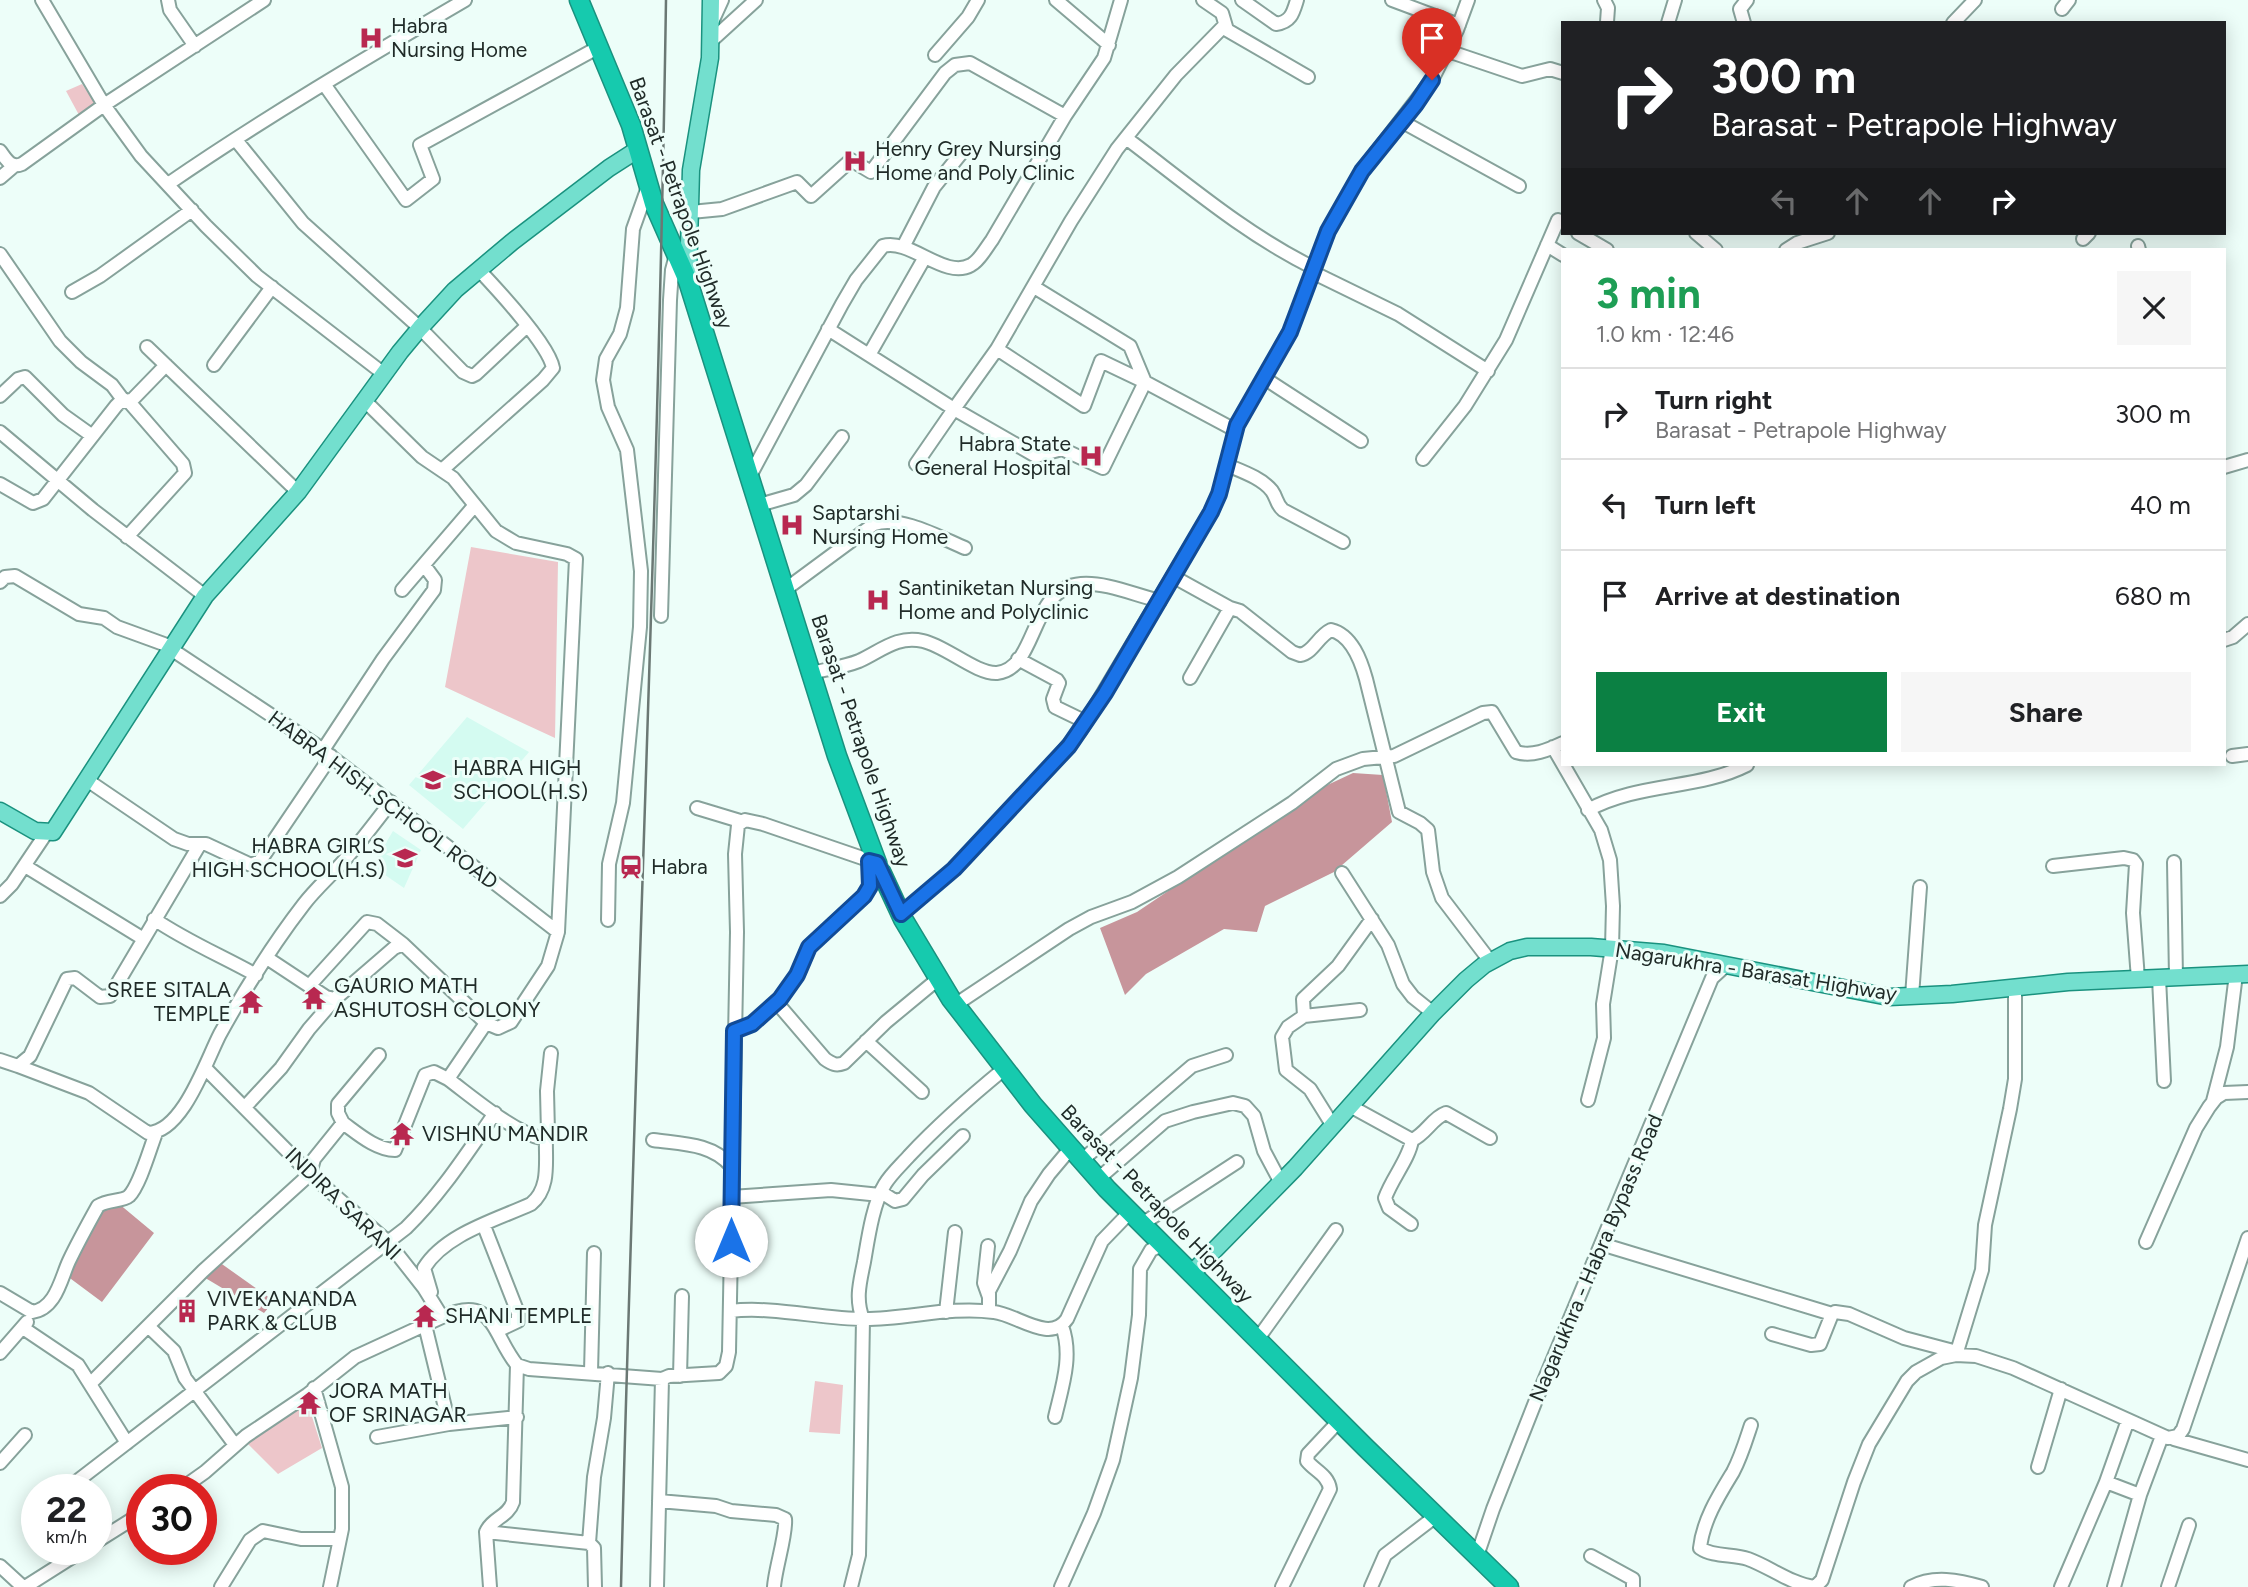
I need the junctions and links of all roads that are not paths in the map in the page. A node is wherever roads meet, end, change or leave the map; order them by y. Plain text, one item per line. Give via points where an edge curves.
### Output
1 (42, 0) edge
2 (169, 0) edge
3 (264, 0) edge
4 (465, 0) edge
5 (579, 0) edge
6 (711, 0) edge
7 (722, 0) edge
8 (756, 0) edge
9 (978, 0) edge
10 (1056, 0) edge
11 (1121, 0) edge
12 (1203, 0) edge
13 (1229, 0) edge
14 (1242, 0) edge
15 (1297, 0) edge
16 (1392, 0) edge
17 (1468, 0) edge
18 (1604, 0) edge
19 (1675, 0) edge
20 (1747, 0) edge
21 (1975, 0) edge
22 (1223, 20) junction
23 (1607, 21) edge
24 (1669, 21) edge
25 (1743, 21) edge
26 (1955, 21) edge
27 (712, 22) junction
28 (1459, 26) junction
29 (711, 41) junction
30 (1109, 45) junction
31 (195, 46) junction
32 (599, 47) junction
33 (1448, 51) junction
34 (935, 55) dead end
35 (1561, 72) edge
36 (1308, 77) dead end
37 (324, 85) junction
38 (104, 105) junction
39 (1066, 116) junction
40 (1401, 121) junction
41 (1126, 138) junction
42 (236, 141) junction
43 (637, 150) junction
44 (0, 151) edge
45 (962, 151) dead end
46 (14, 166) junction
47 (0, 178) edge
48 (168, 184) junction
49 (1518, 186) dead end
50 (648, 187) junction
51 (192, 210) junction
52 (691, 212) junction
53 (1560, 222) edge
54 (1581, 235) edge
55 (1698, 235) edge
56 (1822, 235) edge
57 (1547, 245) junction
58 (903, 247) junction
59 (1604, 248) edge
60 (1714, 248) edge
61 (1789, 248) edge
62 (0, 254) edge
63 (1561, 254) edge
64 (676, 255) junction
65 (925, 257) junction
66 (479, 270) junction
67 (1313, 270) junction
68 (688, 281) junction
69 (272, 287) junction
70 (1034, 287) junction
71 (72, 292) dead end
72 (527, 326) junction
73 (420, 328) junction
74 (828, 329) junction
75 (147, 347) dead end
76 (997, 348) junction
77 (869, 355) junction
78 (166, 365) junction
79 (214, 365) dead end
80 (1488, 371) junction
81 (384, 374) junction
82 (1264, 378) junction
83 (1145, 382) junction
84 (0, 396) edge
85 (128, 400) junction
86 (365, 401) junction
87 (954, 409) junction
88 (1235, 430) junction
89 (0, 432) edge
90 (91, 435) junction
91 (842, 437) dead end
92 (1361, 441) dead end
93 (1423, 459) dead end
94 (2248, 460) edge
95 (916, 464) dead end
96 (1227, 465) junction
97 (2226, 466) edge
98 (442, 470) junction
99 (750, 476) junction
100 (57, 479) junction
101 (0, 484) edge
102 (298, 492) junction
103 (475, 505) junction
104 (759, 505) junction
105 (127, 537) junction
106 (1343, 542) dead end
107 (965, 548) dead end
108 (424, 565) junction
109 (1174, 577) junction
110 (0, 582) edge
111 (786, 589) junction
112 (402, 590) dead end
113 (205, 596) junction
114 (1160, 601) junction
115 (1230, 608) junction
116 (661, 616) dead end
117 (2248, 624) edge
118 (2226, 639) edge
119 (171, 648) junction
120 (1017, 659) junction
121 (812, 673) junction
122 (1190, 678) dead end
123 (1086, 722) junction
124 (1558, 745) edge
125 (327, 753) junction
126 (2248, 754) edge
127 (2232, 756) dead end
128 (1385, 757) junction
129 (1568, 766) edge
130 (1744, 766) edge
131 (87, 780) junction
132 (391, 802) junction
133 (697, 808) dead end
134 (1588, 810) junction
135 (0, 811) edge
136 (740, 821) junction
137 (47, 832) junction
138 (200, 844) junction
139 (873, 862) junction
140 (2174, 862) dead end
141 (25, 866) junction
142 (2053, 866) dead end
143 (1342, 873) dead end
144 (1920, 887) dead end
145 (0, 896) edge
146 (901, 914) junction
147 (154, 919) junction
148 (1371, 919) junction
149 (608, 920) dead end
150 (558, 932) junction
151 (142, 938) junction
152 (403, 944) junction
153 (1612, 948) junction
154 (267, 958) junction
155 (1490, 961) junction
156 (1716, 969) junction
157 (2242, 974) edge
158 (256, 975) junction
159 (2168, 977) junction
160 (938, 979) junction
161 (2138, 979) junction
162 (309, 986) junction
163 (2015, 987) junction
164 (1912, 996) junction
165 (335, 999) junction
166 (777, 1003) junction
167 (955, 1005) junction
168 (1360, 1010) dead end
169 (1433, 1013) junction
170 (1304, 1016) junction
171 (486, 1023) junction
172 (734, 1031) junction
173 (866, 1041) junction
174 (551, 1053) dead end
175 (379, 1055) dead end
176 (1226, 1055) dead end
177 (0, 1060) edge
178 (18, 1066) junction
179 (205, 1068) junction
180 (1004, 1069) junction
181 (448, 1079) junction
182 (2164, 1081) dead end
183 (922, 1092) dead end
184 (2248, 1092) edge
185 (1588, 1100) dead end
186 (2212, 1102) junction
187 (1350, 1106) junction
188 (245, 1107) junction
189 (495, 1112) junction
190 (343, 1123) junction
191 (1333, 1126) junction
192 (156, 1133) junction
193 (963, 1136) dead end
194 (546, 1137) junction
195 (1490, 1138) dead end
196 (653, 1140) dead end
197 (1412, 1140) junction
198 (1076, 1155) junction
199 (1237, 1162) dead end
200 (731, 1166) junction
201 (310, 1174) junction
202 (1098, 1179) junction
203 (1281, 1183) junction
204 (880, 1193) junction
205 (731, 1197) junction
206 (1136, 1218) junction
207 (1411, 1224) dead end
208 (484, 1226) junction
209 (1336, 1230) dead end
210 (955, 1231) dead end
211 (2248, 1237) edge
212 (387, 1241) junction
213 (2146, 1242) dead end
214 (1601, 1244) junction
215 (1162, 1245) junction
216 (988, 1246) dead end
217 (594, 1253) dead end
218 (1191, 1274) junction
219 (0, 1293) edge
220 (682, 1296) dead end
221 (989, 1297) junction
222 (730, 1311) junction
223 (946, 1311) junction
224 (989, 1311) junction
225 (32, 1312) junction
226 (439, 1312) junction
227 (1832, 1314) junction
228 (863, 1319) junction
229 (425, 1325) junction
230 (1062, 1326) junction
231 (149, 1327) junction
232 (23, 1328) junction
233 (497, 1331) junction
234 (1772, 1334) dead end
235 (1257, 1340) junction
236 (0, 1353) edge
237 (1957, 1354) junction
238 (517, 1365) junction
239 (591, 1372) junction
240 (608, 1373) junction
241 (680, 1376) junction
242 (662, 1379) junction
243 (91, 1383) junction
244 (314, 1388) junction
245 (2061, 1389) junction
246 (194, 1390) junction
247 (517, 1417) junction
248 (1055, 1417) dead end
249 (2128, 1420) junction
250 (1339, 1421) junction
251 (449, 1424) junction
252 (1751, 1424) dead end
253 (24, 1435) dead end
254 (376, 1437) dead end
255 (2168, 1437) junction
256 (127, 1443) junction
257 (235, 1445) junction
258 (2248, 1460) edge
259 (0, 1463) edge
260 (2038, 1467) dead end
261 (86, 1474) edge
262 (202, 1474) edge
263 (2106, 1482) junction
264 (2140, 1495) junction
265 (659, 1501) junction
266 (1436, 1516) junction
267 (2189, 1525) dead end
268 (486, 1532) junction
269 (340, 1539) junction
270 (589, 1543) junction
271 (1477, 1556) junction
272 (1591, 1556) dead end
273 (60, 1565) edge
274 (0, 1566) edge
275 (28, 1586) edge
276 (222, 1587) edge
277 (330, 1587) edge
278 (490, 1587) edge
279 (595, 1587) edge
280 (657, 1587) edge
281 (774, 1587) edge
282 (851, 1587) edge
283 (1061, 1587) edge
284 (1282, 1587) edge
285 (1371, 1587) edge
286 (1509, 1587) edge
287 (1633, 1587) edge
288 (1911, 1587) edge
289 (1982, 1587) edge
290 (2061, 1587) edge
291 (2114, 1587) edge
292 (2168, 1587) edge

1 - 38 street
2 - 31 street via 170,10
3 - 31 street
4 - 37 street
5 - 32 highway, Barasat - Petrapole Highway
6 - 27 main road
7 - 27 street
8 - 29 street
9 - 34 street
10 - 30 street
11 - 30 street
12 - 22 street
13 - 22 street
14 - 15 street via 1276,24 1291,18
16 - 28 street
17 - 28 street
18 - 23 street
19 - 24 street
20 - 25 street via 1740,9
21 - 26 street
22 - 36 street via 1233,34
22 - 41 street
27 - 29 main road
28 - 33 street
29 - 52 main road via 691,170
30 - 39 street via 1097,72
31 - 38 street
32 - 37 street via 420,145 433,179 407,200
32 - 43 highway, Barasat - Petrapole Highway
33 - 35 street via 1522,76 1550,69
33 - 40 street
37 - 42 street
38 - 46 street
38 - 48 street
39 - 52 street via 970,63 961,63 945,73 871,172 851,160 811,196 797,182 722,209
39 - 65 street via 992,240 971,265 948,267
40 - 49 street
40 - 67 street via 1349,193
41 - 67 street via 1247,230
41 - 70 street
42 - 48 street
42 - 73 street via 303,223
43 - 50 highway, Barasat - Petrapole Highway
43 - 66 main road
44 - 46 street
45 - 58 street via 934,187
46 - 47 street
48 - 51 street
50 - 64 highway, Barasat - Petrapole Highway
50 - 149 street via 633,229 627,308 606,359 603,380 608,407 627,450 641,571 624,791 609,863
51 - 69 street
51 - 71 street
52 - 68 main road
53 - 57 street
54 - 59 street
55 - 60 street
56 - 61 street
57 - 63 street
57 - 80 street
58 - 65 street
58 - 74 street via 883,246 856,280
62 - 85 street via 67,348
64 - 68 highway, Barasat - Petrapole Highway
64 - 116 street via 670,300
65 - 77 street
66 - 72 street
66 - 73 main road
67 - 80 street via 1398,314
67 - 82 street via 1290,332
68 - 99 highway, Barasat - Petrapole Highway
69 - 79 street
69 - 81 street
70 - 76 street
70 - 83 street via 1130,346
72 - 73 street via 472,376
72 - 98 street via 553,368
73 - 81 main road
74 - 77 street
74 - 99 street
75 - 78 street
76 - 83 street via 1084,406 1101,361
76 - 87 street
77 - 87 street
78 - 85 street
78 - 102 street
80 - 93 street
81 - 86 main road
82 - 88 street
82 - 92 street
83 - 87 street via 1103,468 1062,449 1036,456
83 - 88 street
84 - 90 street via 25,377
85 - 90 street via 116,406
85 - 105 street via 186,468
86 - 98 street via 422,457
86 - 102 main road
87 - 95 street
88 - 96 street
89 - 100 street
90 - 100 street
91 - 104 street via 794,495
94 - 97 street
96 - 106 street via 1271,490 1283,510
96 - 109 street via 1211,512
98 - 103 street
99 - 104 highway, Barasat - Petrapole Highway
100 - 101 street via 43,499 33,503
100 - 105 street
102 - 113 main road
103 - 108 street
103 - 150 street via 495,531 508,539 576,559
104 - 111 highway, Barasat - Petrapole Highway
105 - 113 street
107 - 111 street via 898,522 882,521
108 - 112 street
108 - 125 street via 435,580 434,590 383,659
109 - 114 street
109 - 115 street
110 - 119 street, HABRA HISH SCHOOL ROAD via 15,576 79,614 104,618
111 - 121 highway, Barasat - Petrapole Highway
113 - 119 main road
114 - 120 street via 1100,586 1073,585 1046,605
114 - 123 street
115 - 122 street
115 - 128 street via 1300,655 1331,630 1345,637 1360,660
117 - 118 street
119 - 125 street, HABRA HISH SCHOOL ROAD
119 - 131 main road
120 - 121 street via 996,673 943,648 910,639
120 - 123 street via 1058,680 1055,707
121 - 139 highway, Barasat - Petrapole Highway
123 - 146 street via 970,852
124 - 128 street via 1535,753 1516,752 1492,712
125 - 132 street, HABRA HISH SCHOOL ROAD
125 - 138 street via 257,863
126 - 127 street
128 - 155 street via 1399,812 1428,830 1433,872 1442,898
128 - 167 street via 1336,769 1198,864 1132,902 1069,929
129 - 134 street
130 - 134 street via 1714,777 1625,793
131 - 137 main road via 57,827
131 - 138 street via 174,839
132 - 150 street, HABRA HISH SCHOOL ROAD
132 - 154 street via 305,902
133 - 136 street
134 - 153 street via 1608,849
135 - 137 main road via 35,831
136 - 139 street via 763,824
136 - 172 street via 735,838
137 - 141 street
138 - 147 street
139 - 146 highway, Barasat - Petrapole Highway
139 - 166 street via 869,890 809,947
140 - 159 street
141 - 145 street
141 - 151 street
142 - 161 street via 2133,860
143 - 148 street
144 - 164 street
146 - 160 highway, Barasat - Petrapole Highway
147 - 151 street
147 - 158 street
148 - 169 street via 1408,990
148 - 170 street via 1338,966 1303,999
150 - 171 street via 548,967 512,1022 498,1028
151 - 178 street via 110,996 100,997 75,978 67,979 30,1056
152 - 162 street via 377,924 367,922
152 - 165 street
152 - 171 street
153 - 155 main road, Nagarukhra - Barasat Highway via 1527,947
153 - 156 main road, Nagarukhra - Barasat Highway via 1664,953
153 - 185 street via 1603,1004 1604,1038
154 - 158 street
154 - 162 street
155 - 169 main road, Nagarukhra - Barasat Highway
156 - 164 main road, Nagarukhra - Barasat Highway via 1889,997
156 - 214 street, Nagarukhra - Habra Bypass Road
157 - 159 main road, Nagarukhra - Barasat Highway
157 - 186 street
158 - 179 street
159 - 161 main road, Nagarukhra - Barasat Highway
159 - 182 street
160 - 167 highway, Barasat - Petrapole Highway
160 - 173 street
161 - 163 main road, Nagarukhra - Barasat Highway
162 - 165 street
163 - 164 main road, Nagarukhra - Barasat Highway
163 - 237 street via 2010,1109 1986,1225 1982,1270
165 - 188 street
166 - 172 street via 752,1024
166 - 173 street via 830,1063 844,1063
167 - 180 highway, Barasat - Petrapole Highway
168 - 170 street
169 - 187 main road, Nagarukhra - Barasat Highway
170 - 191 street via 1282,1037 1286,1070 1310,1089
171 - 181 street
172 - 200 street
173 - 183 street
174 - 194 street
175 - 190 street via 338,1104
176 - 198 street via 1192,1066
177 - 178 street
178 - 192 street via 89,1093 140,1130
179 - 188 street, INDIRA SARANI
179 - 192 street via 179,1113
180 - 198 highway, Barasat - Petrapole Highway
180 - 204 street via 919,1146
181 - 189 street
181 - 190 street via 434,1072 425,1075 395,1150 366,1139
184 - 186 street via 2224,1093
186 - 213 street
187 - 191 main road, Nagarukhra - Barasat Highway
187 - 197 street
188 - 201 street, INDIRA SARANI
189 - 194 street via 532,1136
189 - 212 street via 423,1211
190 - 201 street via 314,1160
191 - 203 main road, Nagarukhra - Barasat Highway
192 - 225 street via 135,1188 124,1198 98,1206 59,1288 41,1310
193 - 204 street via 903,1199 895,1201
194 - 208 street via 545,1178 539,1198
195 - 197 street via 1446,1113
196 - 200 street via 712,1150
197 - 207 street via 1385,1198 1390,1208
198 - 202 highway, Barasat - Petrapole Highway
198 - 221 street via 1049,1174 1031,1201
199 - 206 street
200 - 205 street
201 - 212 street, INDIRA SARANI
201 - 231 street via 203,1270
202 - 203 street via 1166,1121 1233,1103 1245,1106 1254,1116 1264,1151
202 - 206 highway, Barasat - Petrapole Highway
203 - 218 main road, Nagarukhra - Barasat Highway
204 - 205 street via 831,1190
204 - 228 street via 858,1297
205 - 222 street
206 - 215 highway, Barasat - Petrapole Highway
206 - 230 street via 1102,1241
208 - 226 street via 440,1249 424,1268
208 - 233 street via 518,1313 515,1324
209 - 235 street
210 - 223 street
211 - 255 street via 2183,1429
212 - 226 street, INDIRA SARANI
212 - 246 street
214 - 227 street
214 - 271 street, Nagarukhra - Habra Bypass Road
215 - 218 highway, Barasat - Petrapole Highway
215 - 283 street via 1151,1250 1140,1269 1131,1378 1113,1460
216 - 221 street via 984,1283
217 - 239 street
218 - 235 highway, Barasat - Petrapole Highway
219 - 225 street
220 - 241 street
221 - 224 street
222 - 228 street
222 - 241 street via 729,1352 723,1371
223 - 224 street
223 - 228 street
224 - 230 street via 1039,1328
225 - 232 street
226 - 229 street
226 - 233 street via 475,1310 490,1318
227 - 234 street via 1823,1341 1816,1346
227 - 237 street via 1849,1314
228 - 282 street via 859,1555
229 - 244 street via 355,1357
229 - 251 street
230 - 248 street via 1068,1354
231 - 243 street
231 - 246 street via 174,1351
232 - 236 street
232 - 243 street via 71,1359
233 - 238 street
235 - 250 highway, Barasat - Petrapole Highway
237 - 245 street via 2013,1368
237 - 252 street via 1941,1358 1907,1381 1869,1444 1822,1580 1815,1587 1748,1559 1700,1548 1712,1508 1736,1466
238 - 239 street
238 - 247 street
239 - 240 street
240 - 242 street
240 - 270 street
241 - 242 street
242 - 265 street
243 - 256 street
244 - 257 street
244 - 269 street via 341,1487
245 - 249 street
245 - 260 street
246 - 256 street
246 - 257 street
247 - 251 street
247 - 268 street via 513,1502 508,1513
249 - 255 street
249 - 263 street
250 - 266 highway, Barasat - Petrapole Highway
250 - 284 street via 1308,1454 1307,1461 1325,1476 1330,1489
251 - 254 street
253 - 259 street
255 - 258 street
255 - 264 street
256 - 261 street
257 - 262 street
263 - 264 street
263 - 290 street
264 - 291 street
265 - 280 street
265 - 281 street via 785,1518
266 - 271 highway, Barasat - Petrapole Highway
266 - 285 street via 1385,1555
267 - 292 street
268 - 270 street
268 - 278 street
269 - 276 street via 262,1531 250,1540
269 - 277 street
270 - 279 street via 594,1548
271 - 286 highway, Barasat - Petrapole Highway
272 - 287 street via 1633,1579
273 - 275 street
274 - 275 street
288 - 289 street via 1950,1580

